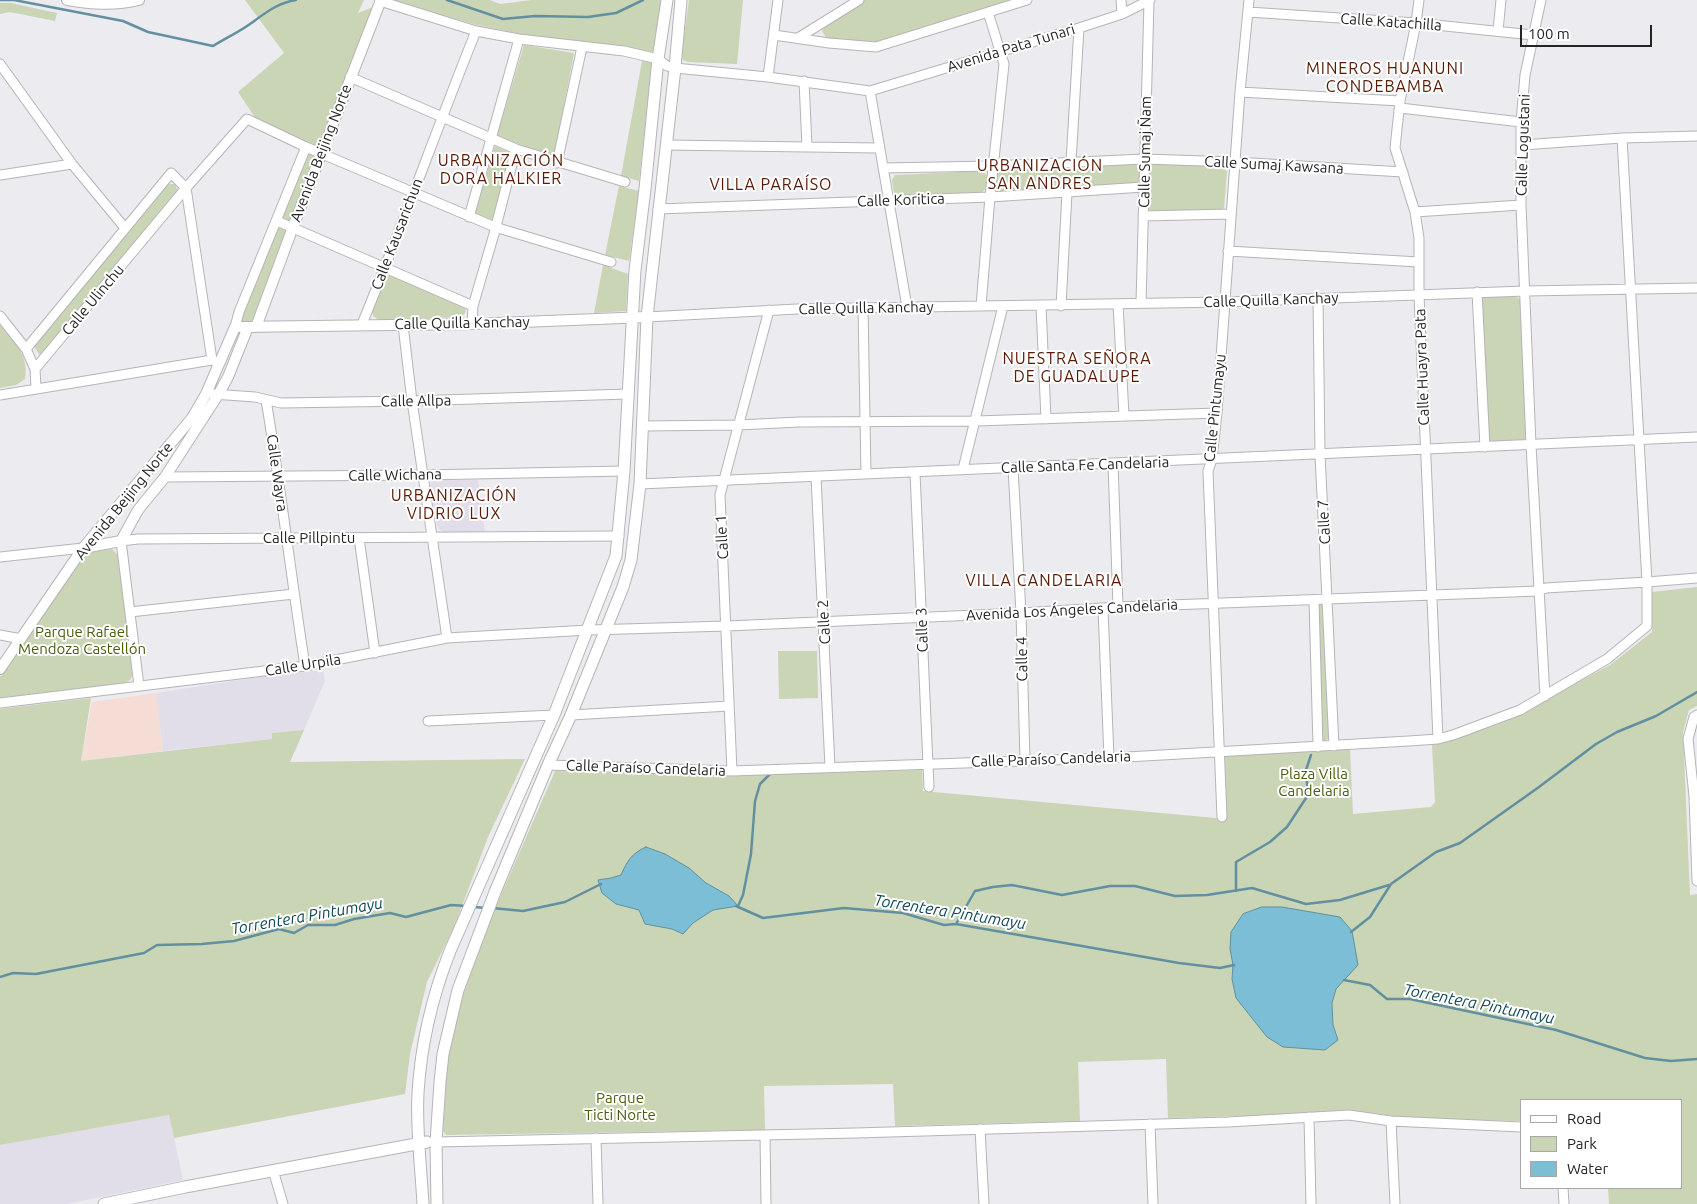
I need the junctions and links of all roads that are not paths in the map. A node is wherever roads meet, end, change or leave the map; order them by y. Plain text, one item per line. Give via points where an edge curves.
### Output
1 (67, 0) edge
2 (139, 0) edge
3 (667, 0) edge
4 (681, 0) edge
5 (778, 0) edge
6 (859, 0) edge
7 (1027, 0) edge
8 (1121, 0) edge
9 (1249, 0) edge
10 (1419, 0) edge
11 (1501, 0) edge
12 (1541, 0) edge
13 (380, 1) edge
14 (1150, 1) edge
15 (125, 2) edge
16 (988, 12) junction
17 (1248, 12) junction
18 (1122, 14) junction
19 (1416, 23) junction
20 (1079, 28) junction
21 (476, 31) junction
22 (1498, 31) junction
23 (774, 35) junction
24 (1533, 35) junction
25 (798, 38) junction
26 (519, 39) junction
27 (582, 47) junction
28 (1001, 52) junction
29 (658, 59) junction
30 (0, 64) edge
31 (675, 68) junction
32 (350, 77) junction
33 (768, 77) junction
34 (804, 81) junction
35 (870, 91) junction
36 (1240, 92) junction
37 (1400, 104) junction
38 (441, 117) junction
39 (1521, 122) junction
40 (1697, 136) edge
41 (492, 138) junction
42 (1622, 138) junction
43 (666, 145) junction
44 (1522, 145) junction
45 (306, 147) junction
46 (807, 147) junction
47 (879, 148) junction
48 (516, 149) junction
49 (321, 153) junction
50 (1144, 159) junction
51 (1071, 162) junction
52 (1235, 162) junction
53 (557, 163) junction
54 (72, 164) junction
55 (994, 166) junction
56 (883, 168) junction
57 (1403, 172) junction
58 (0, 174) edge
59 (625, 182) dead end
60 (1144, 187) junction
61 (186, 188) junction
62 (413, 192) junction
63 (1067, 192) junction
64 (990, 197) junction
65 (888, 201) junction
66 (1521, 205) junction
67 (658, 209) junction
68 (1415, 212) junction
69 (1231, 214) junction
70 (1143, 216) junction
71 (469, 217) junction
72 (278, 221) junction
73 (293, 227) junction
74 (495, 227) junction
75 (124, 228) junction
76 (1228, 251) junction
77 (611, 262) dead end
78 (1419, 262) junction
79 (385, 269) junction
80 (1697, 288) edge
81 (1630, 289) junction
82 (1525, 291) junction
83 (1477, 292) junction
84 (1419, 295) junction
85 (1318, 298) junction
86 (1225, 302) junction
87 (1141, 303) junction
88 (1118, 304) junction
89 (473, 306) junction
90 (982, 306) junction
91 (1003, 306) junction
92 (1041, 306) junction
93 (1061, 306) junction
94 (863, 307) junction
95 (907, 308) junction
96 (769, 310) junction
97 (0, 316) edge
98 (647, 317) junction
99 (632, 318) junction
100 (362, 324) junction
101 (472, 324) junction
102 (403, 325) junction
103 (235, 327) junction
104 (252, 327) junction
105 (26, 349) junction
106 (216, 362) junction
107 (34, 369) junction
108 (36, 388) junction
109 (206, 394) junction
110 (627, 394) junction
111 (218, 395) junction
112 (0, 396) edge
113 (266, 400) junction
114 (412, 401) junction
115 (1217, 413) junction
116 (1124, 416) junction
117 (1046, 419) junction
118 (976, 421) junction
119 (865, 422) junction
120 (738, 425) junction
121 (642, 426) junction
122 (1697, 438) edge
123 (1638, 440) junction
124 (1531, 445) junction
125 (1485, 447) junction
126 (1426, 450) junction
127 (1320, 454) junction
128 (1212, 459) junction
129 (1112, 463) junction
130 (1013, 468) junction
131 (963, 469) junction
132 (624, 471) junction
133 (915, 473) junction
134 (866, 474) junction
135 (423, 475) junction
136 (279, 476) junction
137 (165, 477) junction
138 (816, 477) junction
139 (725, 480) junction
140 (640, 484) junction
141 (619, 536) junction
142 (286, 538) junction
143 (359, 538) junction
144 (432, 538) junction
145 (121, 542) junction
146 (84, 548) junction
147 (0, 557) edge
148 (1697, 578) edge
149 (1647, 582) junction
150 (1538, 591) junction
151 (294, 594) junction
152 (1432, 595) junction
153 (1327, 598) junction
154 (1314, 600) junction
155 (1212, 603) junction
156 (1118, 607) junction
157 (1103, 608) junction
158 (130, 612) junction
159 (1021, 613) junction
160 (921, 617) junction
161 (824, 620) junction
162 (727, 626) junction
163 (589, 630) junction
164 (605, 630) junction
165 (0, 635) edge
166 (21, 638) junction
167 (447, 638) junction
168 (375, 653) junction
169 (306, 666) junction
170 (0, 668) edge
171 (140, 686) junction
172 (1544, 696) junction
173 (0, 703) edge
174 (730, 706) junction
175 (554, 715) junction
176 (571, 715) junction
177 (1697, 715) edge
178 (428, 721) dead end
179 (1438, 739) junction
180 (1334, 746) junction
181 (1318, 747) junction
182 (1220, 752) junction
183 (1109, 758) junction
184 (1024, 760) junction
185 (928, 764) junction
186 (548, 765) junction
187 (830, 767) junction
188 (732, 771) junction
189 (929, 787) dead end
190 (1222, 817) dead end
191 (1697, 881) edge
192 (1309, 1117) junction
193 (1391, 1121) junction
194 (1150, 1124) junction
195 (1520, 1126) edge
196 (980, 1129) junction
197 (764, 1135) junction
198 (596, 1138) junction
199 (436, 1142) junction
200 (419, 1143) junction
201 (273, 1170) junction
202 (1563, 1189) edge
203 (108, 1204) edge
204 (282, 1204) edge
205 (423, 1204) edge
206 (437, 1204) edge
207 (598, 1204) edge
208 (766, 1204) edge
209 (984, 1204) edge
210 (1153, 1204) edge
211 (1311, 1204) edge
212 (1395, 1204) edge
213 (1564, 1204) edge

1 - 15 street via 96,4
2 - 15 street
3 - 29 main road
4 - 31 main road
5 - 23 street
6 - 25 street
7 - 16 street
8 - 18 street
9 - 17 street, Calle Pintumayu
10 - 19 street, Calle Huayra Pata
11 - 22 street
12 - 24 street, Calle Logustani
13 - 21 street
13 - 32 street, Avenida Beijing Norte
14 - 18 street, Avenida Pata Tunari
14 - 50 street, Calle Sumaj Ñam
16 - 25 street via 876,47
16 - 28 street
17 - 19 street, Calle Katachilla
17 - 36 street, Calle Pintumayu
18 - 20 street, Avenida Pata Tunari
19 - 22 street, Calle Katachilla
19 - 37 street, Calle Huayra Pata
20 - 28 street, Avenida Pata Tunari
20 - 51 street
21 - 26 street
21 - 38 street, Calle Kausarichun
22 - 24 street, Calle Katachilla
23 - 25 street
23 - 33 street
24 - 39 street, Calle Logustani
26 - 27 street
26 - 41 street
27 - 29 street via 624,51
27 - 53 street
28 - 35 street, Avenida Pata Tunari
28 - 55 street via 1004,64
29 - 31 street
29 - 99 main road
30 - 54 street
31 - 33 street
31 - 43 main road
32 - 38 street
32 - 49 street, Avenida Beijing Norte
33 - 34 street
34 - 35 street
34 - 46 street
35 - 47 street
36 - 37 street
36 - 52 street, Calle Pintumayu
37 - 39 street
37 - 57 street, Calle Huayra Pata via 1395,148
38 - 41 street
38 - 62 street, Calle Kausarichun
39 - 44 street, Calle Logustani
40 - 42 street
41 - 48 street
41 - 71 street
42 - 44 street
42 - 81 street
43 - 46 street
43 - 67 main road
44 - 66 street, Calle Logustani
45 - 49 street
45 - 61 street, Calle Ulinchu via 247,119
45 - 72 street, Avenida Beijing Norte
46 - 47 street
47 - 56 street
48 - 53 street
48 - 74 street
49 - 62 street
49 - 73 street, Avenida Beijing Norte
50 - 51 street, Calle Sumaj Kawsana
50 - 52 street, Calle Sumaj Kawsana
50 - 60 street, Calle Sumaj Ñam
51 - 55 street, Calle Sumaj Kawsana
52 - 57 street, Calle Sumaj Kawsana
52 - 69 street, Calle Pintumayu
53 - 59 street
54 - 58 street
54 - 75 street
55 - 56 street, Calle Sumaj Kawsana
55 - 64 street
56 - 65 street
57 - 68 street, Calle Huayra Pata
60 - 63 street, Calle Koritica
60 - 70 street, Calle Sumaj Ñam
61 - 75 street via 171,173
61 - 106 street
61 - 107 street, Calle Ulinchu
62 - 71 street
62 - 79 street, Calle Kausarichun
63 - 64 street, Calle Koritica
63 - 93 street
64 - 65 street, Calle Koritica
64 - 90 street
65 - 67 street, Calle Koritica
65 - 95 street
66 - 68 street
66 - 82 street, Calle Logustani
67 - 98 main road
68 - 78 street, Calle Huayra Pata
69 - 70 street
69 - 76 street, Calle Pintumayu
70 - 87 street, Calle Sumaj Ñam
71 - 74 street
72 - 73 street
72 - 103 street, Avenida Beijing Norte
73 - 79 street
73 - 104 street, Avenida Beijing Norte
74 - 77 street
74 - 89 street
75 - 105 street
76 - 78 street
76 - 86 street, Calle Pintumayu
78 - 84 street, Calle Huayra Pata
79 - 89 street
79 - 100 street, Calle Kausarichun
80 - 81 street, Calle Quilla Kanchay
81 - 82 street, Calle Quilla Kanchay
81 - 123 street
82 - 83 street, Calle Quilla Kanchay
82 - 124 street, Calle Logustani
83 - 84 street, Calle Quilla Kanchay
83 - 125 street
84 - 85 street, Calle Quilla Kanchay
84 - 126 street, Calle Huayra Pata
85 - 86 street, Calle Quilla Kanchay
85 - 127 street, Calle 7
86 - 87 street, Calle Quilla Kanchay
86 - 115 street, Calle Pintumayu
87 - 88 street, Calle Quilla Kanchay
88 - 93 street, Calle Quilla Kanchay
88 - 116 street
89 - 101 street
90 - 91 street, Calle Quilla Kanchay
90 - 95 street, Calle Quilla Kanchay
91 - 92 street, Calle Quilla Kanchay
91 - 118 street
92 - 93 street, Calle Quilla Kanchay
92 - 117 street
94 - 95 street, Calle Quilla Kanchay
94 - 96 street, Calle Quilla Kanchay
94 - 119 street
96 - 98 street, Calle Quilla Kanchay
96 - 120 street, Calle 1
97 - 105 street
98 - 99 street, Calle Quilla Kanchay
98 - 121 main road
99 - 101 street, Calle Quilla Kanchay
99 - 110 main road
100 - 102 street, Calle Quilla Kanchay
100 - 104 street, Calle Quilla Kanchay
101 - 102 street, Calle Quilla Kanchay
102 - 114 street
103 - 104 street
103 - 106 street, Avenida Beijing Norte
104 - 111 street, Avenida Beijing Norte
105 - 107 street
106 - 108 street
106 - 109 street, Avenida Beijing Norte
107 - 108 street
108 - 112 street
109 - 111 street, Calle Allpa
109 - 146 street, Avenida Beijing Norte via 192,418
110 - 114 street, Calle Allpa
110 - 132 main road
111 - 113 street, Calle Allpa
111 - 137 street, Avenida Beijing Norte
113 - 114 street, Calle Allpa via 281,403
113 - 136 street, Calle Wayra
114 - 135 street
115 - 116 street
115 - 128 street, Calle Pintumayu
116 - 117 street
117 - 118 street
118 - 119 street
118 - 131 street
119 - 120 street
119 - 134 street
120 - 121 street
120 - 139 street, Calle 1
121 - 140 main road
122 - 123 street, Calle Santa Fe Candelaria
123 - 124 street, Calle Santa Fe Candelaria
123 - 149 street
124 - 125 street, Calle Santa Fe Candelaria
124 - 150 street, Calle Logustani
125 - 126 street, Calle Santa Fe Candelaria
126 - 127 street, Calle Santa Fe Candelaria
126 - 152 street, Calle Huayra Pata
127 - 128 street, Calle Santa Fe Candelaria
127 - 153 street, Calle 7
128 - 129 street, Calle Santa Fe Candelaria
128 - 155 street, Calle Pintumayu via 1208,471
129 - 130 street, Calle Santa Fe Candelaria
129 - 156 street
130 - 131 street, Calle Santa Fe Candelaria
130 - 159 street, Calle 4
131 - 133 street, Calle Santa Fe Candelaria
132 - 135 street, Calle Wichana
132 - 141 main road
133 - 134 street, Calle Santa Fe Candelaria
133 - 160 street, Calle 3
134 - 138 street, Calle Santa Fe Candelaria
135 - 136 street, Calle Wichana
135 - 144 street
136 - 137 street, Calle Wichana
136 - 142 street, Calle Wayra
137 - 145 street, Avenida Beijing Norte via 138,510
138 - 139 street, Calle Santa Fe Candelaria
138 - 161 street, Calle 2
139 - 140 street, Calle Santa Fe Candelaria
139 - 162 street, Calle 1 via 720,495
140 - 164 main road via 631,560
141 - 144 street, Calle Pillpintu
141 - 163 main road via 616,556
142 - 143 street, Calle Pillpintu
142 - 145 street, Calle Pillpintu via 138,539
142 - 151 street, Calle Wayra
143 - 144 street, Calle Pillpintu
143 - 168 street
144 - 167 street
145 - 146 street, Calle Pillpintu
145 - 158 street
146 - 147 street, Calle Pillpintu
146 - 166 street, Avenida Beijing Norte
148 - 149 street, Avenida Los Ángeles Candelaria
149 - 150 street, Avenida Los Ángeles Candelaria
149 - 172 street, Calle Paraíso Candelaria via 1647,626 1607,659
150 - 152 street, Avenida Los Ángeles Candelaria
150 - 172 street, Calle Logustani
151 - 158 street
151 - 169 street, Calle Wayra
152 - 153 street, Avenida Los Ángeles Candelaria
152 - 179 street, Calle Huayra Pata
153 - 154 street, Avenida Los Ángeles Candelaria
153 - 180 street, Calle 7
154 - 155 street, Avenida Los Ángeles Candelaria
154 - 181 street
155 - 156 street, Avenida Los Ángeles Candelaria
155 - 182 street, Calle Pintumayu
156 - 157 street, Avenida Los Ángeles Candelaria
157 - 159 street, Avenida Los Ángeles Candelaria
157 - 183 street
158 - 171 street
159 - 160 street, Avenida Los Ángeles Candelaria
159 - 184 street, Calle 4
160 - 161 street, Avenida Los Ángeles Candelaria
160 - 185 street, Calle 3
161 - 162 street, Avenida Los Ángeles Candelaria
161 - 187 street, Calle 2
162 - 164 street, Avenida Los Ángeles Candelaria
162 - 174 street, Calle 1
163 - 164 street, Calle Urpila
163 - 167 street, Calle Urpila
163 - 175 main road
164 - 176 main road
165 - 166 street
166 - 170 street, Avenida Beijing Norte
167 - 168 street, Calle Urpila
168 - 169 street, Calle Urpila
169 - 171 street, Calle Urpila
171 - 173 street, Calle Urpila
172 - 179 street, Calle Paraíso Candelaria via 1520,710
174 - 176 street
174 - 188 street, Calle 1
175 - 178 street
175 - 200 main road via 436,985 422,1054 418,1095
176 - 186 main road
177 - 191 street via 1688,739
179 - 180 street, Calle Paraíso Candelaria
180 - 181 street, Calle Paraíso Candelaria
181 - 182 street, Calle Paraíso Candelaria
182 - 183 street, Calle Paraíso Candelaria
182 - 190 street, Calle Pintumayu
183 - 184 street, Calle Paraíso Candelaria
184 - 185 street, Calle Paraíso Candelaria
185 - 187 street, Calle Paraíso Candelaria
185 - 189 street, Calle 3
186 - 188 street, Calle Paraíso Candelaria
186 - 199 main road via 458,990 440,1082
187 - 188 street, Calle Paraíso Candelaria
192 - 193 street via 1349,1115
192 - 194 street
192 - 211 street
193 - 195 street
193 - 212 street
194 - 196 street
194 - 210 street
196 - 197 street
196 - 209 street
197 - 198 street
197 - 208 street
198 - 199 street
198 - 207 street
199 - 200 main road
199 - 206 main road
200 - 201 main road
200 - 205 main road
201 - 203 main road
201 - 204 street
202 - 213 street

